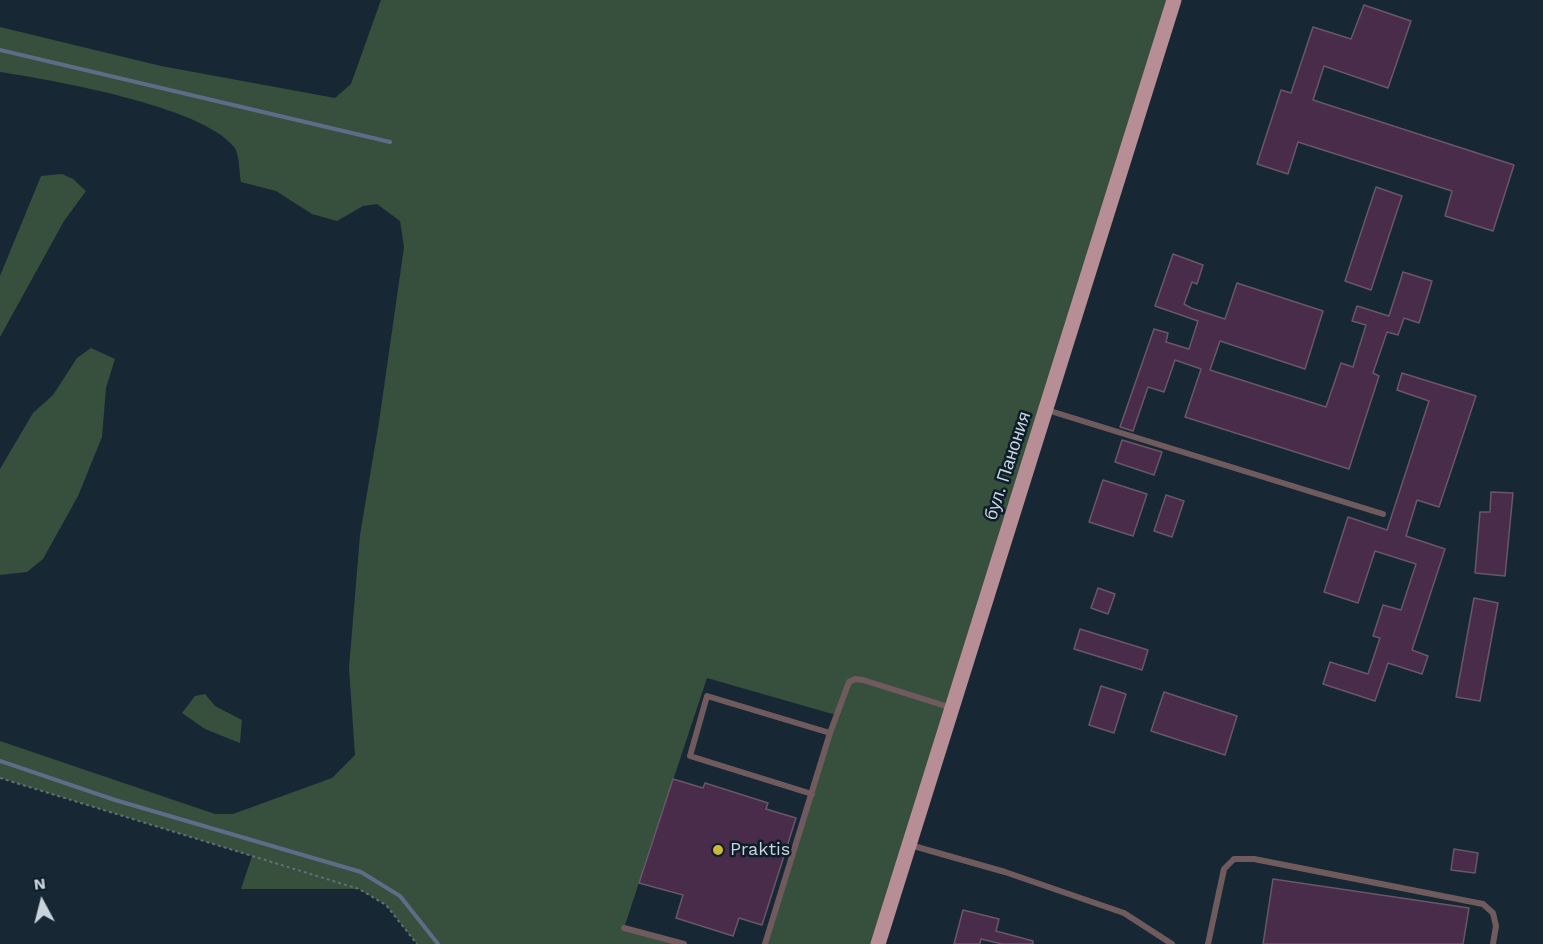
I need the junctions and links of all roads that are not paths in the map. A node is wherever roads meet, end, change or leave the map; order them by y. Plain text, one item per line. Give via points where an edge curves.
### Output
1 (1174, 0) edge
2 (1046, 410) junction
3 (1383, 514) dead end
4 (952, 708) junction
5 (830, 733) junction
6 (812, 794) junction
7 (909, 844) junction
8 (624, 928) dead end
9 (684, 944) edge
10 (765, 944) edge
11 (878, 944) edge
12 (1172, 944) edge
13 (1209, 944) edge
14 (1493, 944) edge

1 - 2 main road, бул. Панония
2 - 3 lane
2 - 4 main road, бул. Панония
4 - 5 lane via 855,679 844,688
4 - 7 main road, бул. Панония
5 - 6 lane
5 - 6 lane via 708,696 690,756
6 - 10 lane
7 - 11 main road, бул. Панония
7 - 12 lane via 1124,913
8 - 9 lane
13 - 14 lane via 1224,869 1234,859 1254,859 1483,904 1493,913

